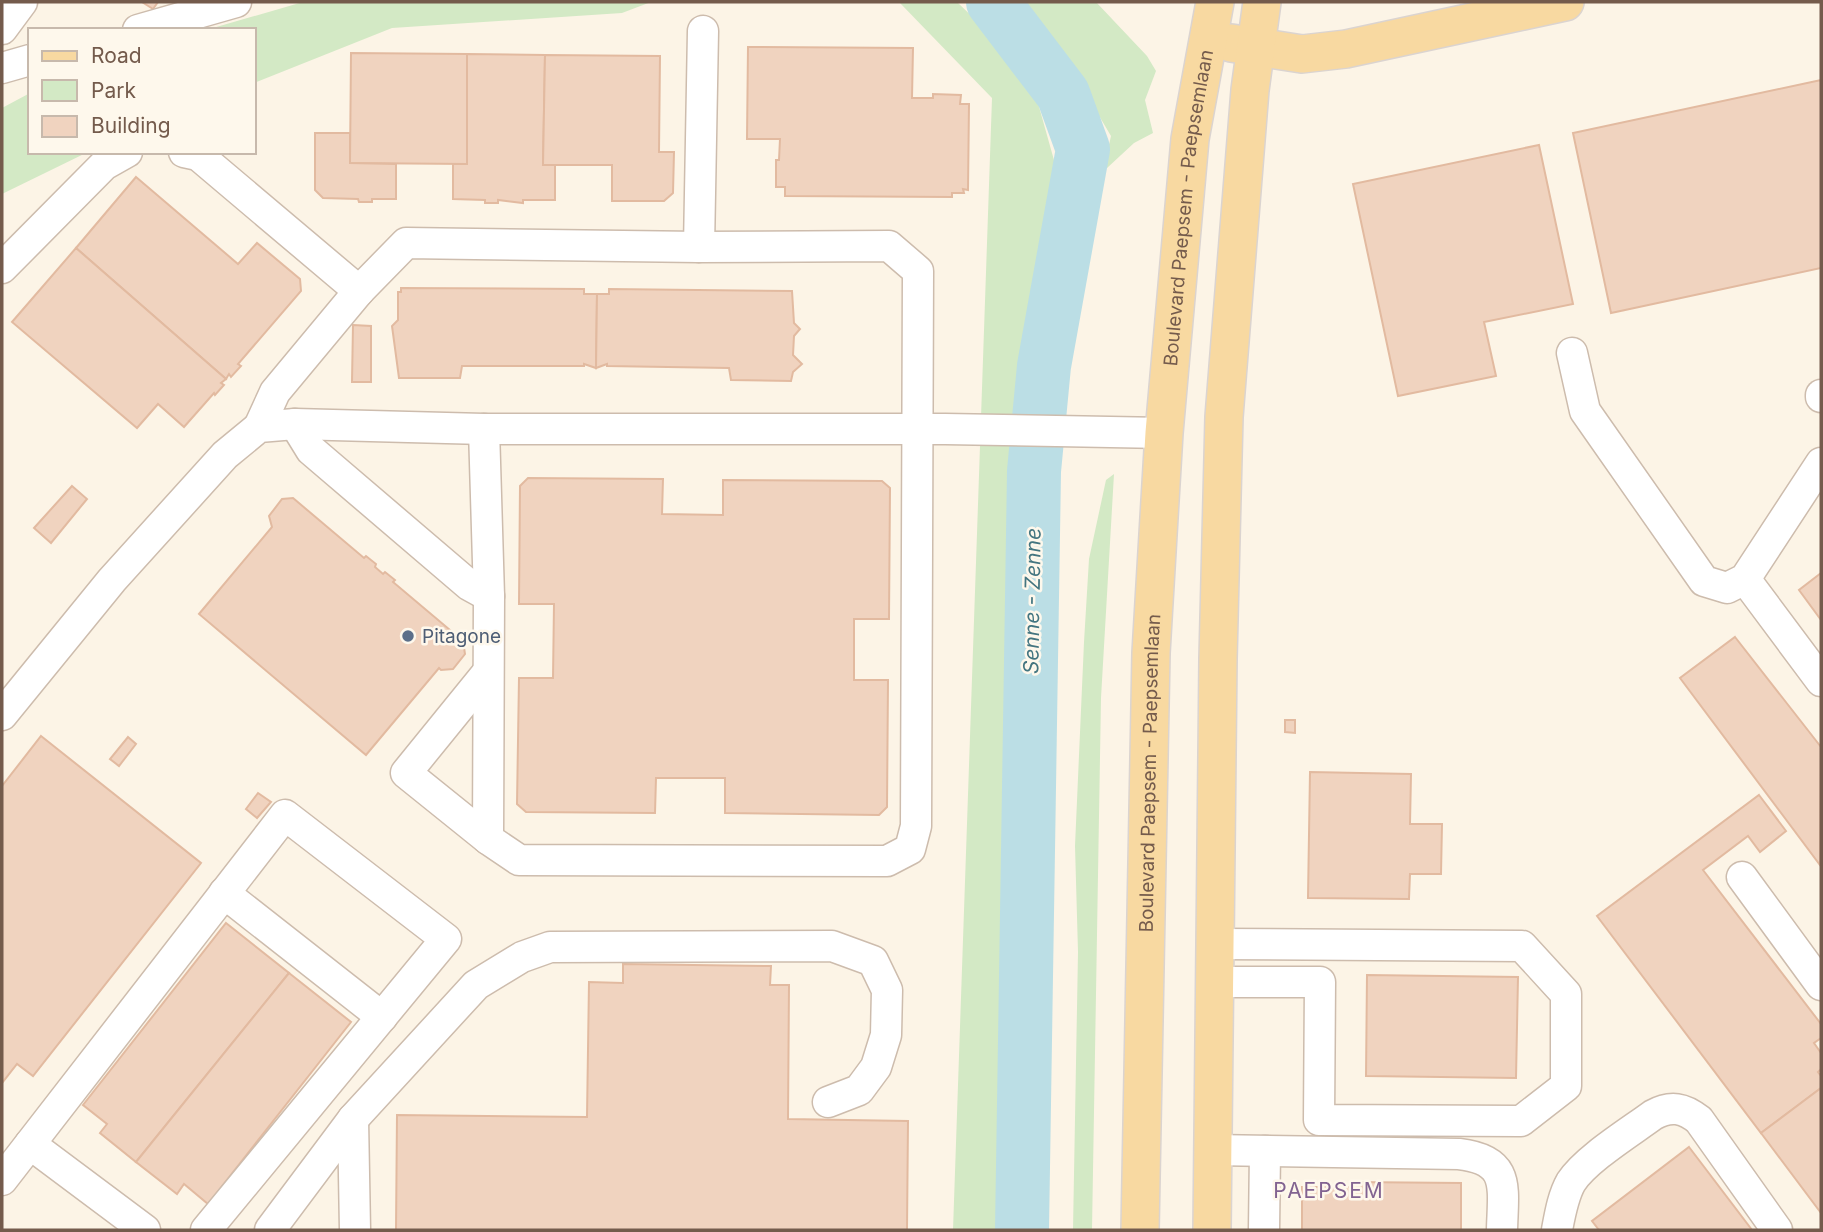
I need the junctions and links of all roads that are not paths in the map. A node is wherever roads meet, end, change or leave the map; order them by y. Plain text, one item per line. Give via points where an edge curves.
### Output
1 (22, 2) edge
2 (236, 2) edge
3 (1214, 2) edge
4 (1262, 2) edge
5 (1565, 2) edge
6 (145, 28) edge
7 (2, 29) edge
8 (703, 32) dead end
9 (1209, 39) junction
10 (1256, 49) junction
11 (28, 61) edge
12 (2, 68) edge
13 (123, 154) edge
14 (193, 154) edge
15 (699, 247) junction
16 (2, 268) edge
17 (359, 291) junction
18 (1572, 353) dead end
19 (295, 424) junction
20 (258, 427) junction
21 (484, 429) junction
22 (931, 429) junction
23 (1164, 433) junction
24 (1821, 463) edge
25 (1745, 579) junction
26 (489, 596) junction
27 (488, 673) junction
28 (1821, 681) edge
29 (2, 715) edge
30 (488, 839) junction
31 (1742, 877) dead end
32 (224, 893) junction
33 (1215, 944) junction
34 (1320, 944) junction
35 (1215, 982) junction
36 (1320, 982) junction
37 (1821, 985) edge
38 (382, 1017) junction
39 (828, 1102) dead end
40 (353, 1119) junction
41 (30, 1144) junction
42 (1213, 1150) junction
43 (1265, 1151) junction
44 (2, 1180) edge
45 (145, 1230) edge
46 (206, 1230) edge
47 (270, 1230) edge
48 (355, 1230) edge
49 (1140, 1230) edge
50 (1212, 1230) edge
51 (1264, 1230) edge
52 (1502, 1230) edge
53 (1557, 1230) edge
54 (1777, 1230) edge

1 - 7 lane
2 - 6 lane
3 - 9 main road
4 - 10 main road
5 - 10 main road, Boulevard Paepsem - Paepsemlaan via 1346,49 1302,54
8 - 15 lane
9 - 10 main road, Boulevard Paepsem - Paepsemlaan
9 - 23 main road, Boulevard Paepsem - Paepsemlaan via 1189,139
10 - 33 main road via 1224,417
11 - 12 lane
13 - 16 lane via 104,165
14 - 17 lane
15 - 17 lane via 406,243
15 - 22 lane via 889,246 918,271
17 - 20 lane via 275,391
18 - 25 lane via 1585,411 1704,581 1727,588
19 - 20 lane
19 - 21 lane
19 - 26 lane via 311,450 468,585
20 - 29 lane via 225,455 112,580
21 - 22 lane
21 - 26 lane
22 - 23 lane
22 - 30 lane via 916,826 910,849 887,861 519,860
23 - 49 main road, Boulevard Paepsem - Paepsemlaan via 1151,653
24 - 25 lane
25 - 28 lane
26 - 27 lane
27 - 30 lane
27 - 30 lane via 406,773
31 - 37 lane
32 - 38 lane
32 - 38 lane via 285,815 446,939
32 - 41 lane
33 - 34 lane
33 - 35 main road
34 - 36 lane
34 - 36 lane via 1522,946 1566,994 1566,1086 1521,1121 1319,1120
35 - 36 lane
35 - 42 main road
38 - 46 lane
39 - 40 lane via 859,1090 876,1067 886,1035 887,990 873,961 832,946 575,946 550,947 522,957 476,985
40 - 47 lane
40 - 48 lane
41 - 44 lane
41 - 45 lane
42 - 43 lane
42 - 50 main road
43 - 51 lane
43 - 52 lane via 1477,1156 1492,1163 1498,1173 1503,1192
53 - 54 lane via 1571,1182 1664,1109 1689,1111 1699,1120

